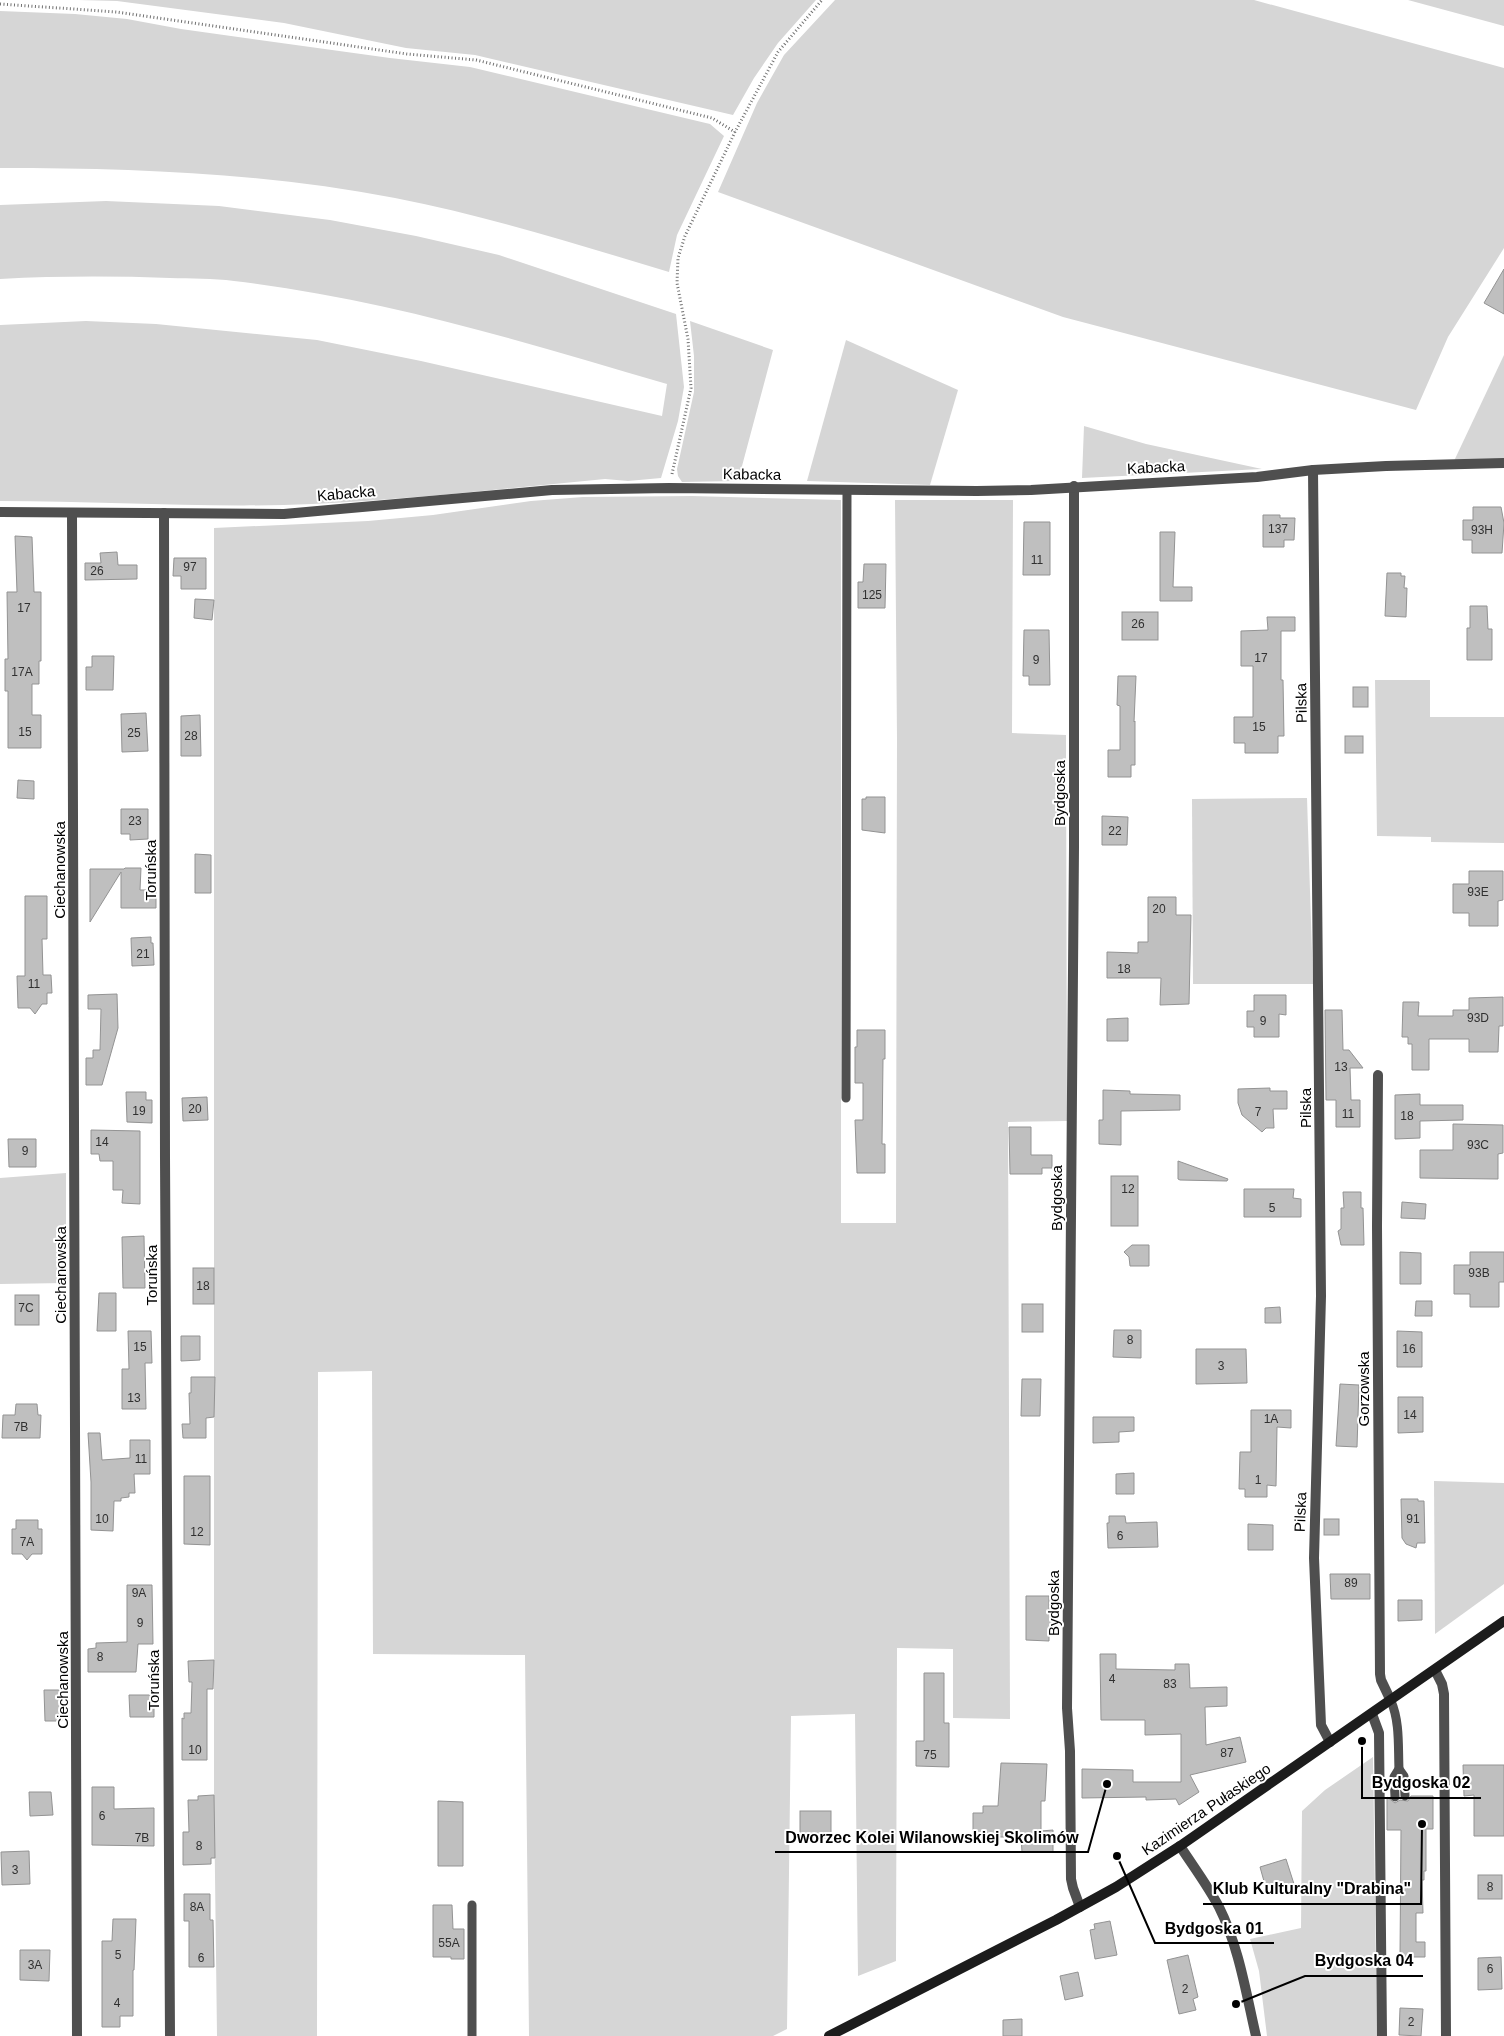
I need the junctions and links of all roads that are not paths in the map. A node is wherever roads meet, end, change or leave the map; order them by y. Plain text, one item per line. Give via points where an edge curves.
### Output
1 (1504, 463) edge
2 (1313, 470) junction
3 (1074, 486) junction
4 (847, 490) junction
5 (0, 512) edge
6 (72, 513) junction
7 (164, 513) junction
8 (1378, 1075) dead end
9 (846, 1098) dead end
10 (1504, 1621) edge
11 (1435, 1670) junction
12 (1391, 1701) junction
13 (1372, 1714) junction
14 (1330, 1742) junction
15 (1399, 1769) junction
16 (1395, 1796) dead end
17 (1406, 1796) dead end
18 (1180, 1846) junction
19 (472, 1905) dead end
20 (1080, 1908) junction
21 (77, 2036) edge
22 (170, 2036) edge
23 (472, 2036) edge
24 (829, 2036) edge
25 (1256, 2036) edge
26 (1382, 2036) edge
27 (1446, 2036) edge

1 - 2 street, Kabacka
2 - 3 street, Kabacka via 1257,477
2 - 14 street, Pilska via 1322,1296 1314,1558 1320,1725
3 - 4 street, Kabacka via 977,491
3 - 20 street, Bydgoska via 1067,1708 1071,1878
4 - 7 street, Kabacka via 552,490 284,514
4 - 9 lane
5 - 6 street, Kabacka
6 - 7 street, Kabacka
6 - 21 street, Ciechanowska
7 - 22 street, Toruńska
8 - 12 street, Gorzowska via 1380,1674
10 - 11 main road, Kazimierza Pułaskiego
11 - 12 main road, Kazimierza Pułaskiego
11 - 27 street via 1444,1694
12 - 13 main road, Kazimierza Pułaskiego
12 - 15 lane via 1397,1722
13 - 14 main road, Kazimierza Pułaskiego
13 - 26 street via 1379,1733
14 - 18 main road, Kazimierza Pułaskiego
15 - 16 lane via 1394,1777
15 - 17 lane via 1404,1776
18 - 20 main road, Kazimierza Pułaskiego
18 - 25 street via 1227,1925
19 - 23 lane
20 - 24 main road, Kazimierza Pułaskiego

